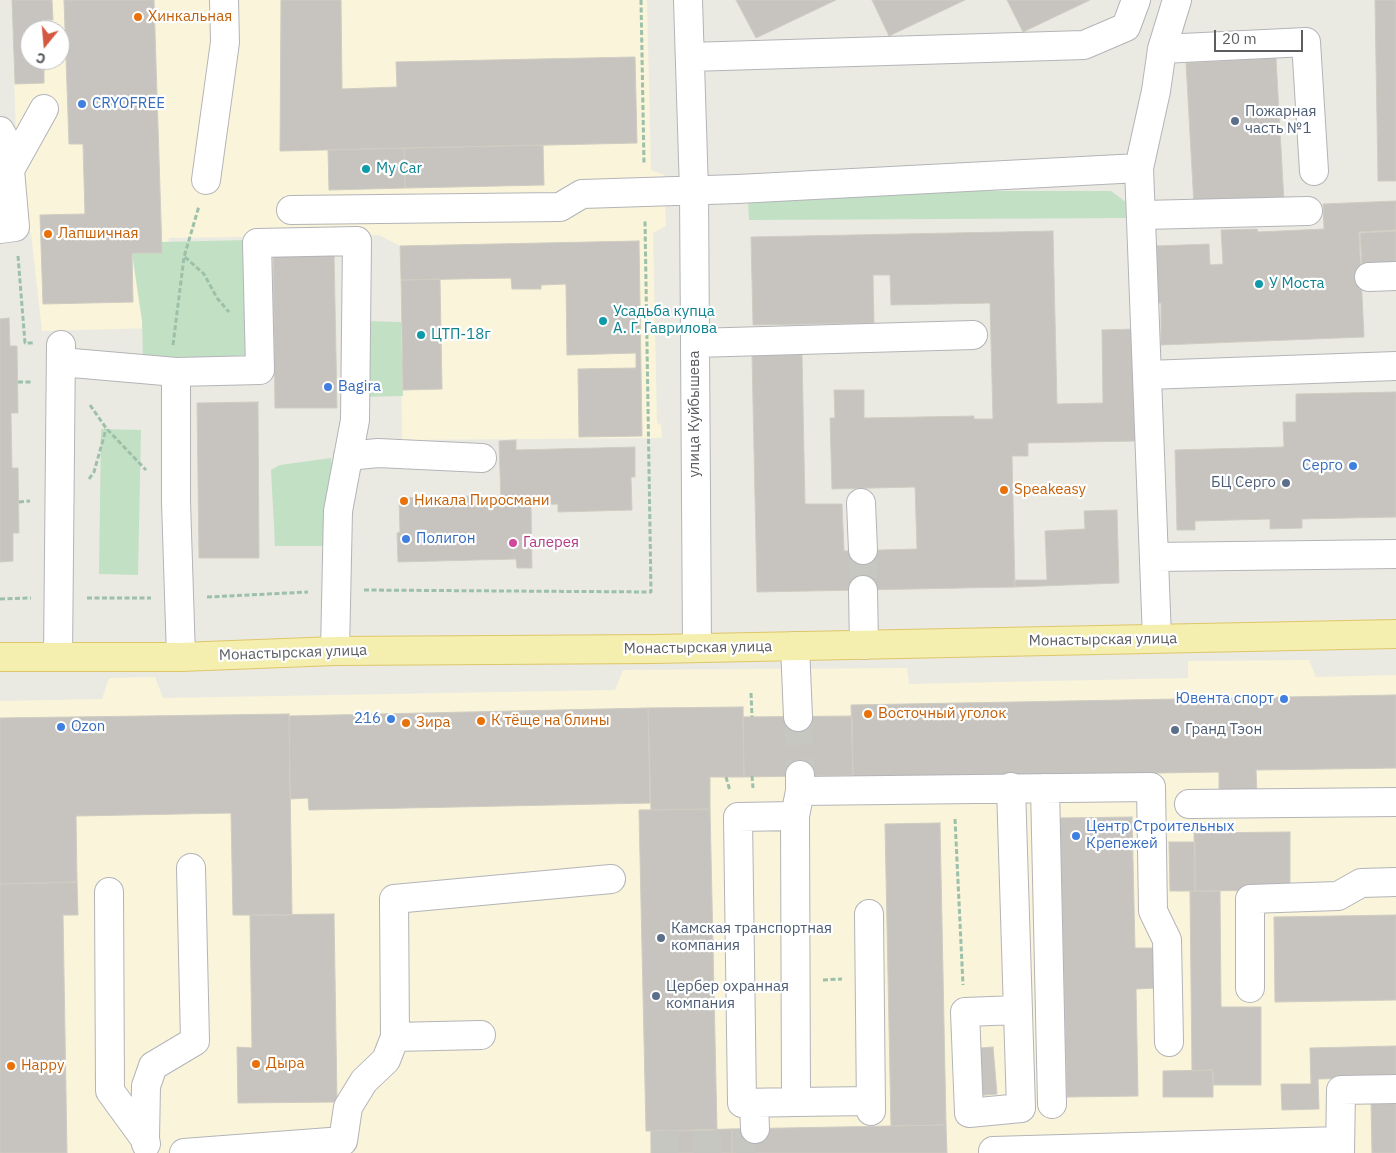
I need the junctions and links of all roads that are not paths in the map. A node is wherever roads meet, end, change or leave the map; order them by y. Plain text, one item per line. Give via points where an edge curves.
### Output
1 (224, 0) edge
2 (688, 0) edge
3 (1136, 0) edge
4 (1177, 0) edge
5 (1162, 49) junction
6 (690, 57) junction
7 (44, 109) dead end
8 (0, 132) edge
9 (1139, 168) junction
10 (10, 170) junction
11 (1314, 171) dead end
12 (206, 180) road end
13 (694, 191) junction
14 (291, 210) dead end
15 (1308, 211) dead end
16 (1143, 215) junction
17 (8, 228) edge
18 (1396, 276) edge
19 (1369, 277) dead end
20 (972, 335) dead end
21 (695, 343) junction
22 (1396, 366) edge
23 (176, 372) junction
24 (1146, 375) junction
25 (348, 456) junction
26 (482, 458) dead end
27 (861, 503) dead end
28 (862, 550) tunnel mouth
29 (1396, 554) edge
30 (1155, 557) junction
31 (863, 590) tunnel mouth
32 (1396, 634) edge
33 (1158, 638) junction
34 (864, 645) junction
35 (795, 646) junction
36 (697, 648) junction
37 (335, 651) junction
38 (0, 657) edge
39 (181, 657) junction
40 (58, 658) junction
41 (798, 717) tunnel mouth
42 (1011, 787) junction
43 (1045, 788) junction
44 (798, 794) junction
45 (1396, 802) edge
46 (1189, 804) dead end
47 (191, 868) dead end
48 (611, 879) dead end
49 (1396, 882) edge
50 (110, 892) dead end
51 (869, 914) dead end
52 (1250, 988) dead end
53 (1017, 1010) junction
54 (481, 1034) dead end
55 (395, 1037) junction
56 (1169, 1042) dead end
57 (1396, 1089) edge
58 (796, 1102) junction
59 (1052, 1104) dead end
60 (146, 1146) edge
61 (1340, 1147) edge
62 (993, 1152) dead end
63 (184, 1153) edge

1 - 12 street via 225,42
2 - 6 street, улица Куйбышева
3 - 6 street via 1126,27 1084,45
4 - 5 street
5 - 9 street
5 - 11 street via 1306,42
6 - 13 street, улица Куйбышева
7 - 10 street
8 - 10 street via 6,142
9 - 13 street
9 - 16 street
10 - 17 street
13 - 14 street via 582,194 560,207
13 - 21 street, улица Куйбышева
15 - 16 street
16 - 24 street
18 - 19 street
20 - 21 street
21 - 36 street, улица Куйбышева
22 - 24 street
23 - 25 street via 260,370 257,242 357,241 355,420
23 - 39 street
23 - 40 street via 61,354
24 - 30 street
25 - 26 street via 378,453
25 - 37 street via 338,512
27 - 28 street
29 - 30 street
30 - 33 street
31 - 34 street
32 - 33 main road, Монастырская улица
33 - 34 main road, Монастырская улица
34 - 35 main road, Монастырская улица
35 - 36 main road, Монастырская улица
35 - 41 street
36 - 37 main road, Монастырская улица
37 - 39 main road, Монастырская улица
38 - 40 main road, Монастырская улица
39 - 40 main road, Монастырская улица
42 - 43 street
42 - 44 street
42 - 53 street
43 - 56 street via 1151,787 1153,911 1167,940
43 - 59 street
44 - 58 street via 794,980
44 - 58 street via 738,817 742,1103 755,1116
45 - 46 street
47 - 60 street via 195,1041 153,1066 146,1086
48 - 55 street via 394,899
49 - 52 street via 1361,882 1338,896 1250,899
50 - 60 street via 110,1091
51 - 58 street via 871,1106
53 - 53 street via 1021,1108 969,1113 964,1012
54 - 55 street
55 - 63 street via 386,1060 364,1081 348,1107 343,1141
57 - 61 street via 1341,1090
61 - 62 street

